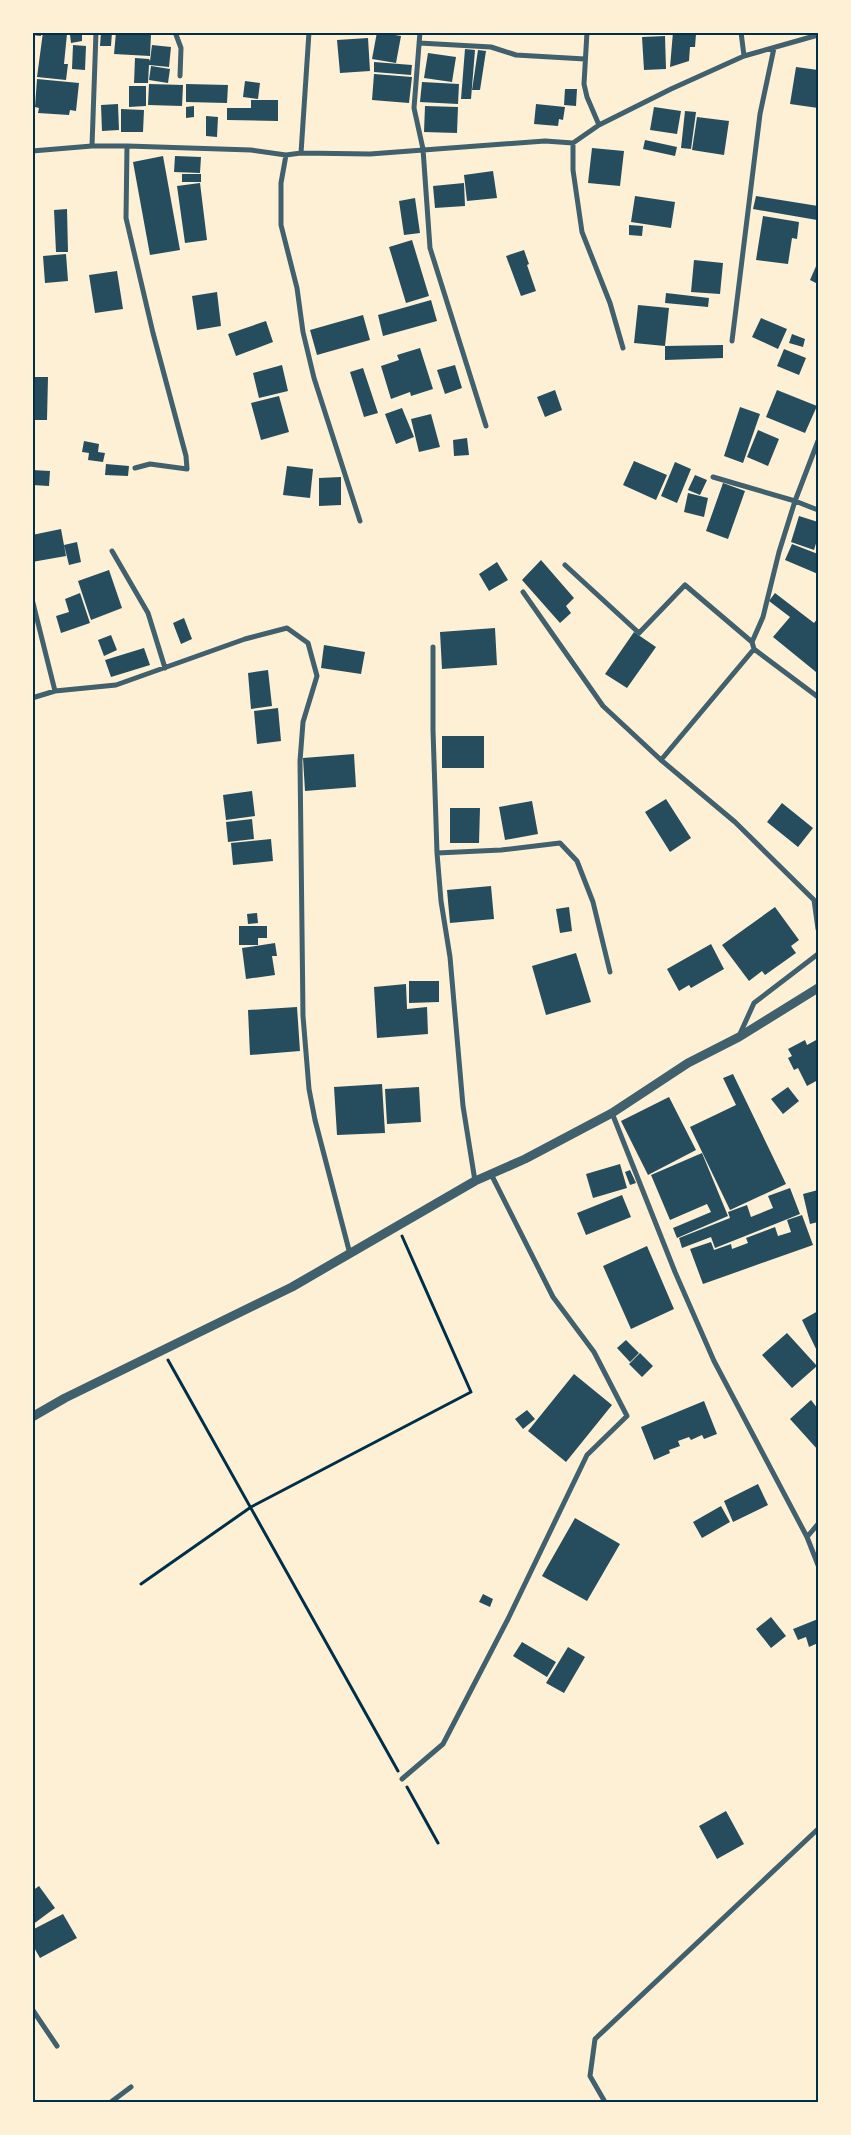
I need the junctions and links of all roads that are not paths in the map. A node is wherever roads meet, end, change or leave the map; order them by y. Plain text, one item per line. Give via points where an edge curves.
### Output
1 (96, 32) edge
2 (175, 32) edge
3 (309, 32) edge
4 (420, 32) edge
5 (588, 32) edge
6 (741, 32) edge
7 (818, 35) edge
8 (419, 43) junction
9 (774, 48) junction
10 (744, 56) junction
11 (585, 60) junction
12 (180, 76) dead end
13 (599, 125) junction
14 (573, 143) junction
15 (92, 146) junction
16 (127, 146) junction
17 (423, 149) junction
18 (32, 151) edge
19 (302, 153) junction
20 (286, 155) junction
21 (732, 341) dead end
22 (623, 348) dead end
23 (486, 426) dead end
24 (818, 441) edge
25 (136, 468) dead end
26 (713, 477) dead end
27 (794, 500) junction
28 (818, 510) edge
29 (360, 521) dead end
30 (112, 551) dead end
31 (565, 565) dead end
32 (523, 592) dead end
33 (32, 599) edge
34 (752, 642) junction
35 (433, 647) dead end
36 (754, 649) junction
37 (165, 668) junction
38 (55, 691) junction
39 (818, 697) edge
40 (32, 698) edge
41 (661, 760) junction
42 (437, 853) junction
43 (818, 929) edge
44 (818, 954) edge
45 (610, 972) dead end
46 (818, 988) edge
47 (739, 1037) junction
48 (612, 1113) junction
49 (491, 1174) junction
50 (475, 1181) junction
51 (350, 1254) junction
52 (32, 1417) edge
53 (818, 1524) edge
54 (807, 1537) junction
55 (818, 1565) edge
56 (402, 1779) road end
57 (818, 1829) edge
58 (32, 2010) edge
59 (57, 2046) dead end
60 (131, 2087) dead end
61 (111, 2102) edge
62 (605, 2102) edge

1 - 15 street
2 - 12 street via 181,48
3 - 19 street
4 - 8 street
5 - 11 street
6 - 10 street
7 - 9 street
8 - 11 street via 491,47 516,55
8 - 17 street via 414,108
9 - 10 street
9 - 21 street via 760,114
10 - 13 street
11 - 13 street via 585,90
13 - 14 street
14 - 17 street via 545,141
14 - 22 street via 573,170 582,232 610,303
15 - 16 street
15 - 18 street
16 - 20 street via 251,150
16 - 25 street via 126,218 187,469 150,464
17 - 19 street via 370,154
17 - 23 street via 430,248
19 - 20 street
20 - 29 street via 281,183 281,226 314,378
24 - 27 street
26 - 27 street
27 - 28 street
27 - 34 street via 763,617
30 - 37 street via 148,612
31 - 34 street via 639,633 685,585
32 - 41 street via 603,706
33 - 38 street
34 - 36 street
35 - 42 street via 432,730
36 - 39 street
36 - 41 street
37 - 38 street via 116,685
37 - 51 street via 287,628 308,643 317,676 303,722 300,761 303,1006 308,1089
38 - 40 street
41 - 43 street via 735,822 814,900
42 - 45 street via 560,843 577,861 587,886
42 - 50 street via 463,1106
44 - 47 street via 754,1003
46 - 47 street
47 - 48 street via 688,1063
48 - 49 street
48 - 54 street via 714,1362
49 - 50 street
49 - 56 street via 553,1297 594,1352 627,1416 587,1455 443,1744
50 - 51 street
51 - 52 street via 292,1287
53 - 54 street
54 - 55 street
57 - 62 street via 595,2040 590,2076
58 - 59 street
60 - 61 street

